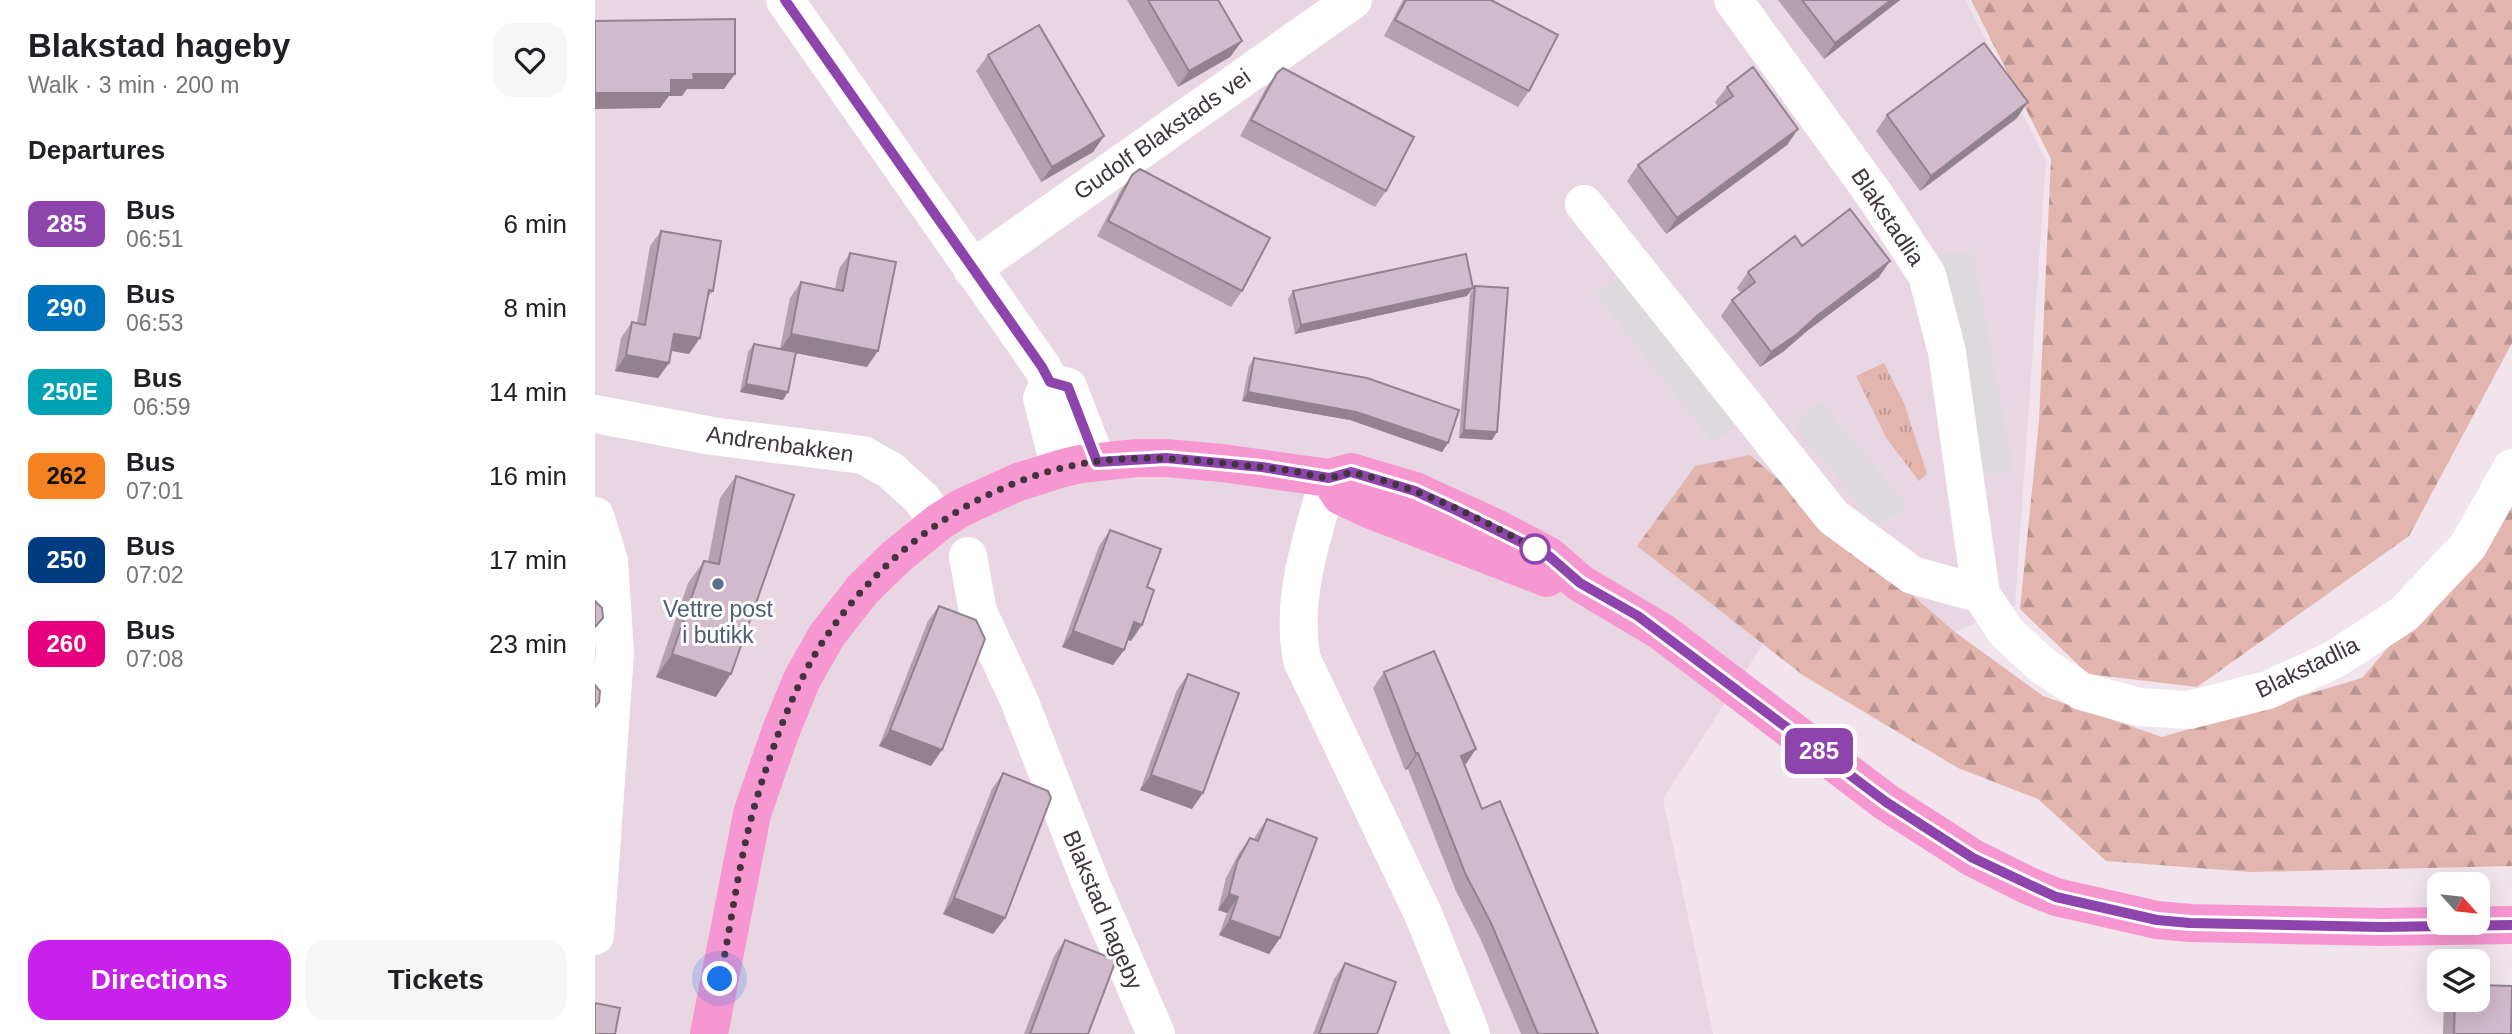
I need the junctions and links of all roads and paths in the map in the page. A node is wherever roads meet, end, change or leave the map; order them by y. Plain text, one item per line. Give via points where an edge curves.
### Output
1 (785, 0) edge
2 (1353, 0) edge
3 (1733, 0) edge
4 (1584, 204) dead end
5 (972, 269) junction
6 (1050, 382) junction
7 (595, 414) edge
8 (1097, 462) junction
9 (2512, 468) edge
10 (1060, 469) junction
11 (1329, 478) junction
12 (595, 516) edge
13 (939, 522) junction
14 (968, 556) dead end
15 (1981, 594) junction
16 (2512, 925) edge
17 (595, 936) edge
18 (1151, 1032) edge
19 (709, 1034) edge
20 (1471, 1034) edge

1 - 5 street
2 - 5 street, Gudolf Blakstads vei
3 - 15 street, Blakstadlia via 1877,198 1927,275 1947,352
4 - 15 street via 1833,517 1912,575
5 - 6 street
6 - 8 street via 1068,387
6 - 10 street via 1042,398
7 - 13 street, Andrenbakken via 712,436 863,455 890,470
8 - 10 main road
8 - 11 main road via 1166,458
9 - 15 street, Blakstadlia via 2468,546 2404,614 2335,659 2268,690 2189,710 2139,707 2081,691 2043,666 2006,632
10 - 13 main road via 996,491
11 - 16 main road via 1351,472 1415,491 1549,556 1580,583 1662,632 1886,802 1973,858 2056,897 2190,923
11 - 20 street via 1303,578 1297,637 1301,660 1424,916
12 - 17 street via 609,561 615,653
13 - 19 main road via 863,589 827,635 802,679 753,814
14 - 18 street, Blakstad hageby via 978,612 1019,700

